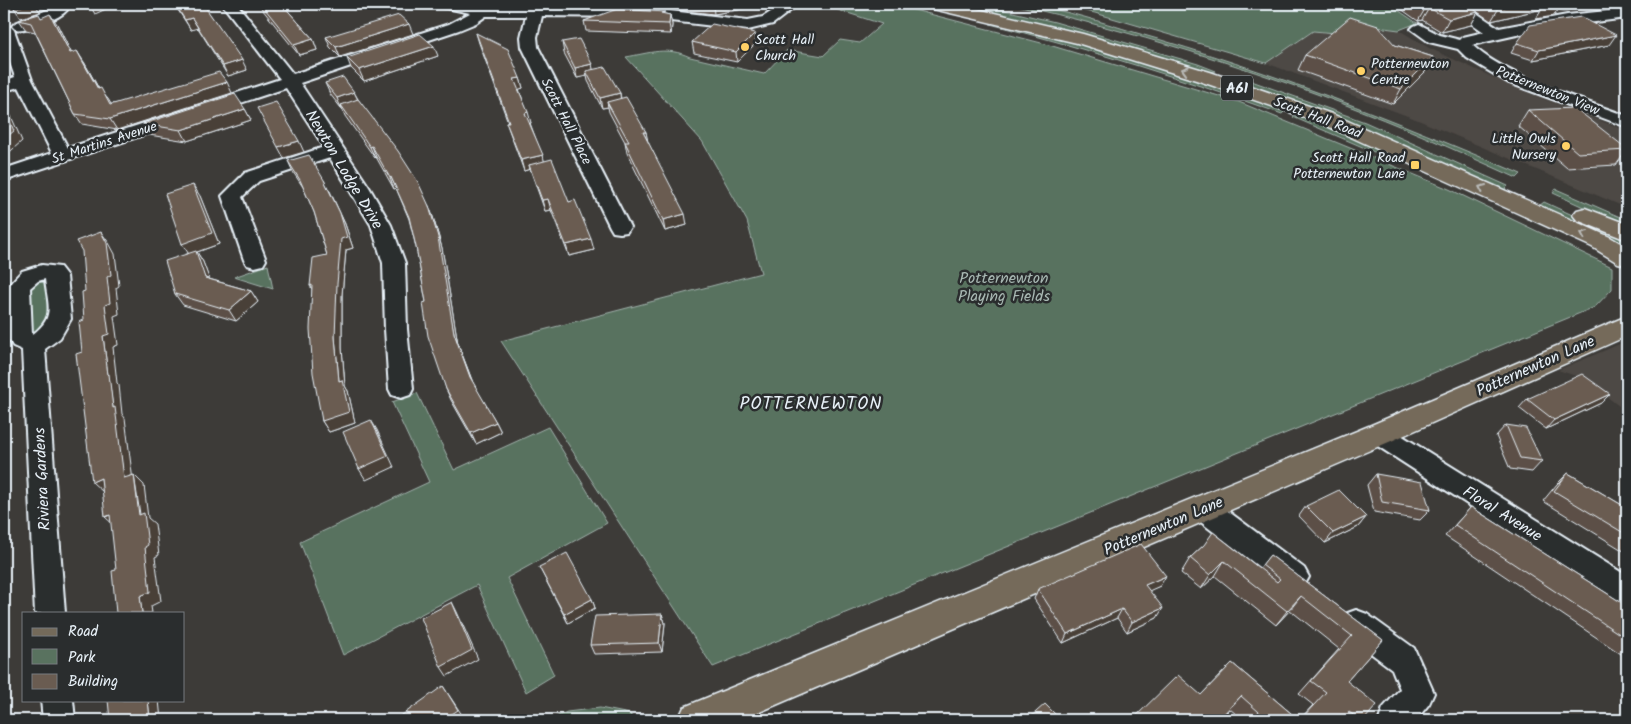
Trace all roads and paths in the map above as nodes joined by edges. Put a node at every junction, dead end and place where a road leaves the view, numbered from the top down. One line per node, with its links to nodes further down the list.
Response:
1 (60, 4): 12 (street)
2 (229, 4): 17 (street, Newton Lodge Drive)
3 (447, 4): 8 (street)
4 (792, 4): 9 (street)
5 (935, 4): 15 (main road, Scott Hall Road / A61, one-way to 5)
6 (991, 4): 15 (main road, Scott Hall Road / A61)
7 (1453, 4): 13 (street)
8 (482, 11): 9 (street); 17 (street, St Martins Avenue)
9 (535, 12): 25 (street, Scott Hall Place)
10 (1627, 13): 13 (street)
11 (1419, 29): 14 (street, Potternewton View)
12 (5, 30): 16 (street)
13 (1496, 33): 14 (street)
14 (1463, 45): 19 (street, Potternewton View)
15 (1227, 76): 20 (main road, Scott Hall Road / A61); 27 (main road, Scott Hall Road / A61, one-way to 15)
16 (24, 80): 18 (street); 22 (street)
17 (290, 81): 21 (street, Newton Lodge Drive); 22 (street, St Martins Avenue)
18 (4, 86)
19 (1627, 122)
20 (1404, 133)
21 (335, 150): 28 (street); 31 (street, Newton Lodge Drive)
22 (63, 156): 23 (street, St Martins Avenue)
23 (4, 175)
24 (1527, 188): 26 (main road)
25 (620, 227)
26 (1627, 233)
27 (1627, 257)
28 (255, 260)
29 (1627, 325): 32 (main road, Potternewton Lane)
30 (33, 346): 35 (street, Riviera Gardens)
31 (401, 389)
32 (1379, 434): 33 (main road, Potternewton Lane); 34 (street, Floral Avenue)
33 (1203, 508): 38 (main road, Potternewton Lane); 39 (street)
34 (1627, 592)
35 (50, 612)
36 (57, 702): 37 (street)
37 (59, 720)
38 (697, 720)
39 (1395, 720)

